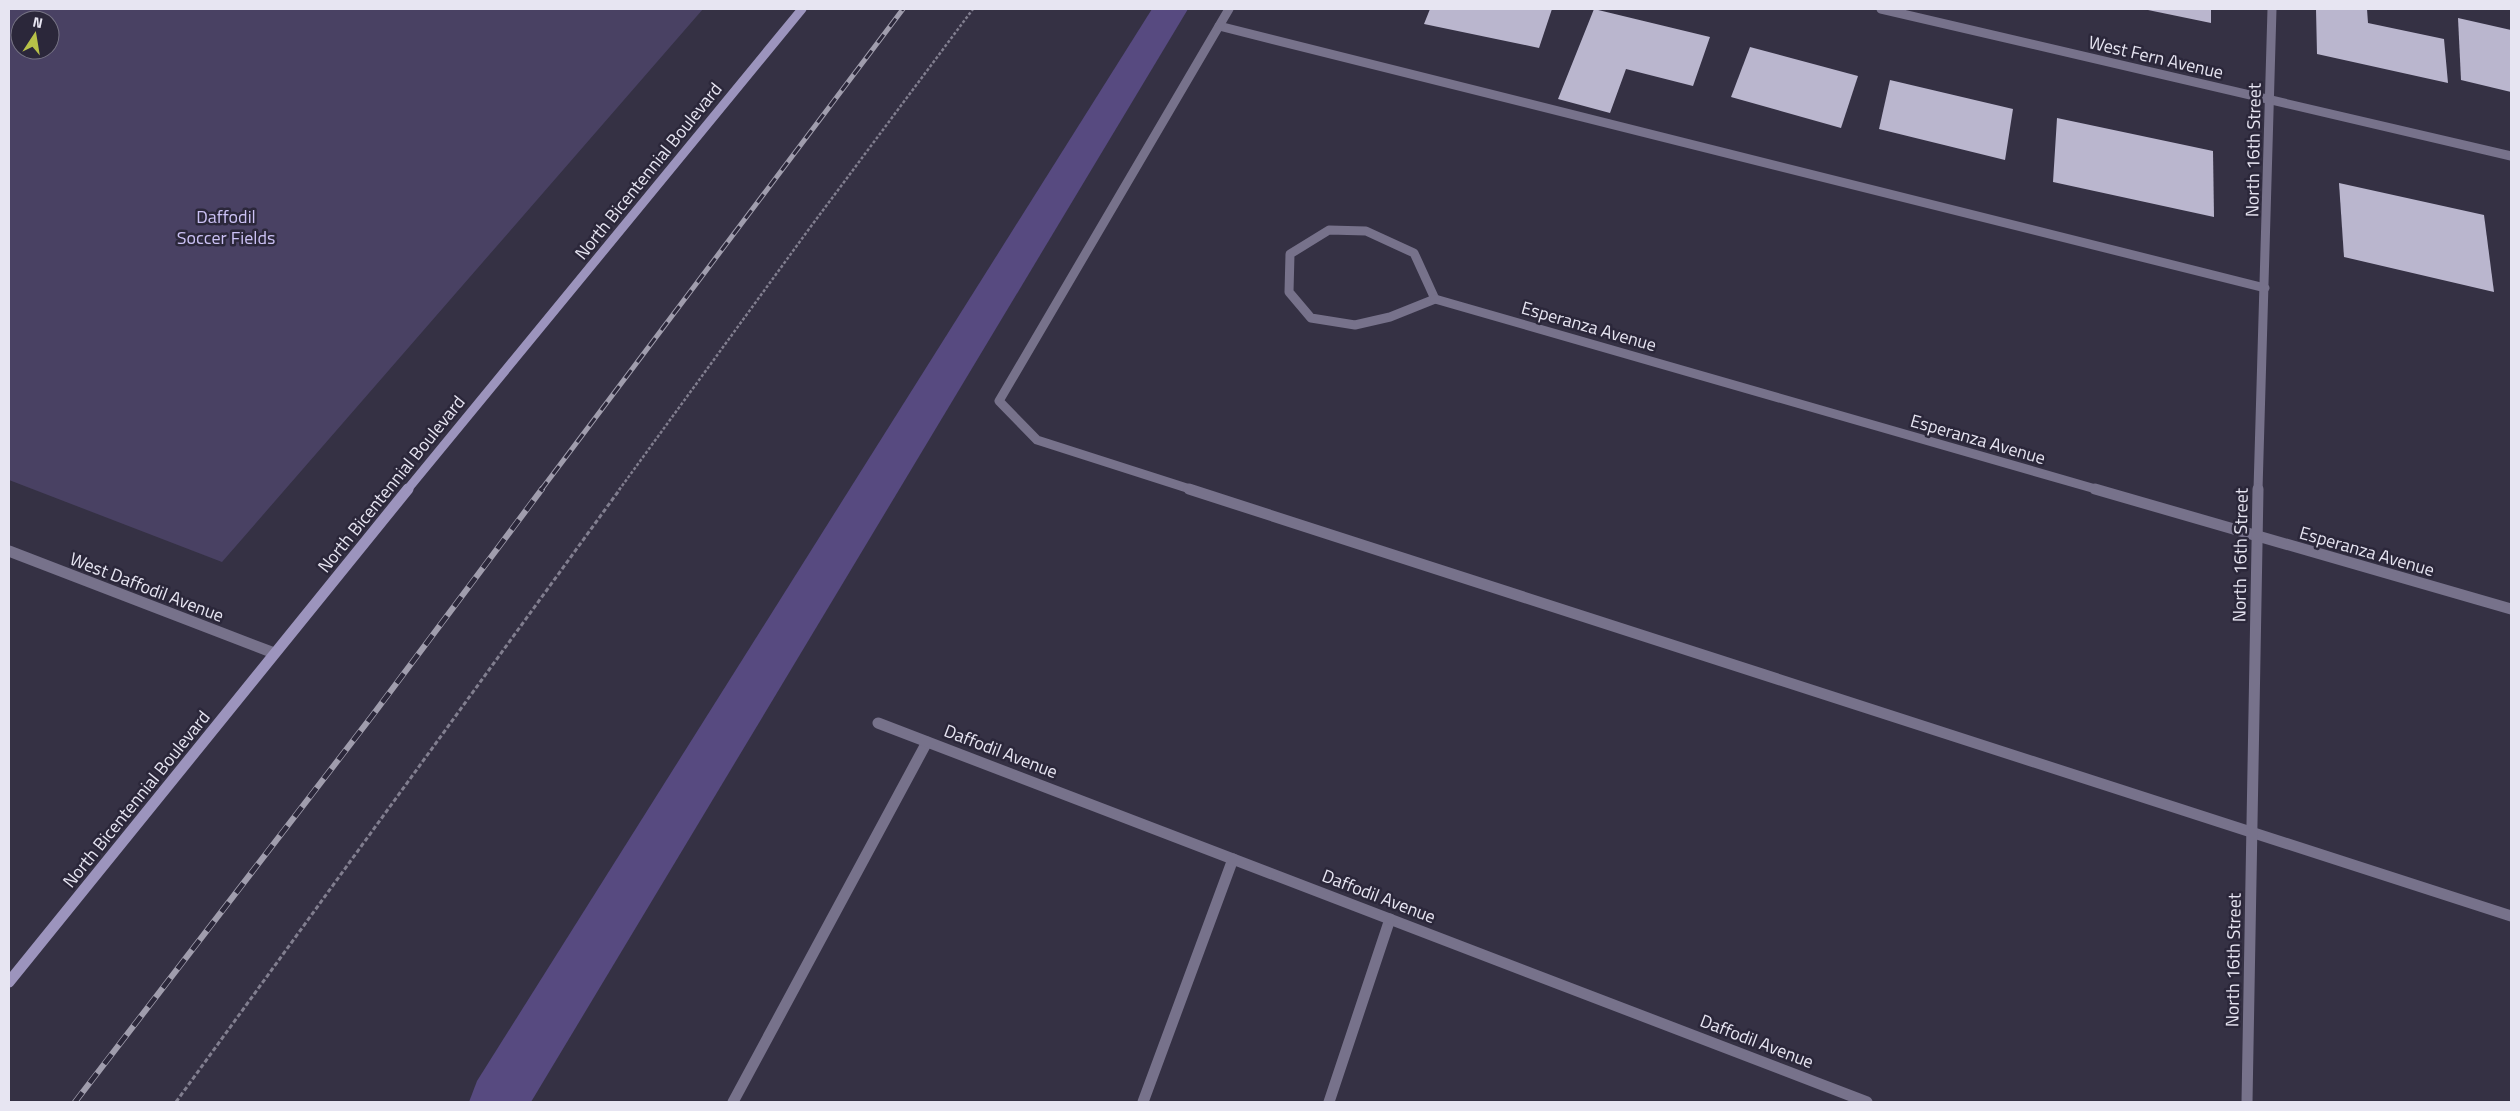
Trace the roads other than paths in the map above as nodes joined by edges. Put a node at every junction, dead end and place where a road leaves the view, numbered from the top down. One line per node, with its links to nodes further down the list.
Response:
1 (802, 9): 13 (main road, North Bicentennial Boulevard)
2 (1229, 9): 5 (street)
3 (1881, 9): 6 (street, West Fern Avenue)
4 (2272, 9): 6 (street, North 16th Street)
5 (1219, 26): 8 (street); 16 (street)
6 (2271, 101): 7 (street, West Fern Avenue); 8 (street, North 16th Street)
7 (2511, 156)
8 (2265, 288): 10 (street, North 16th Street)
9 (1436, 299): 9 (street); 10 (street, Esperanza Avenue)
10 (2256, 537): 12 (street, Esperanza Avenue); 16 (street, North 16th Street)
11 (9, 552): 13 (street, West Daffodil Avenue)
12 (2511, 609)
13 (274, 653): 20 (main road, North Bicentennial Boulevard)
14 (878, 723): 15 (street, Daffodil Avenue)
15 (927, 742): 17 (street, Daffodil Avenue); 22 (street)
16 (2251, 832): 18 (street); 26 (street, North 16th Street)
17 (1233, 859): 19 (street, Daffodil Avenue); 23 (street)
18 (2511, 916)
19 (1390, 919): 21 (street, Daffodil Avenue); 24 (street)
20 (9, 981)
21 (1854, 1100): 25 (street, Daffodil Avenue)
22 (733, 1102)
23 (1143, 1102)
24 (1329, 1102)
25 (1867, 1102)
26 (2246, 1102)

